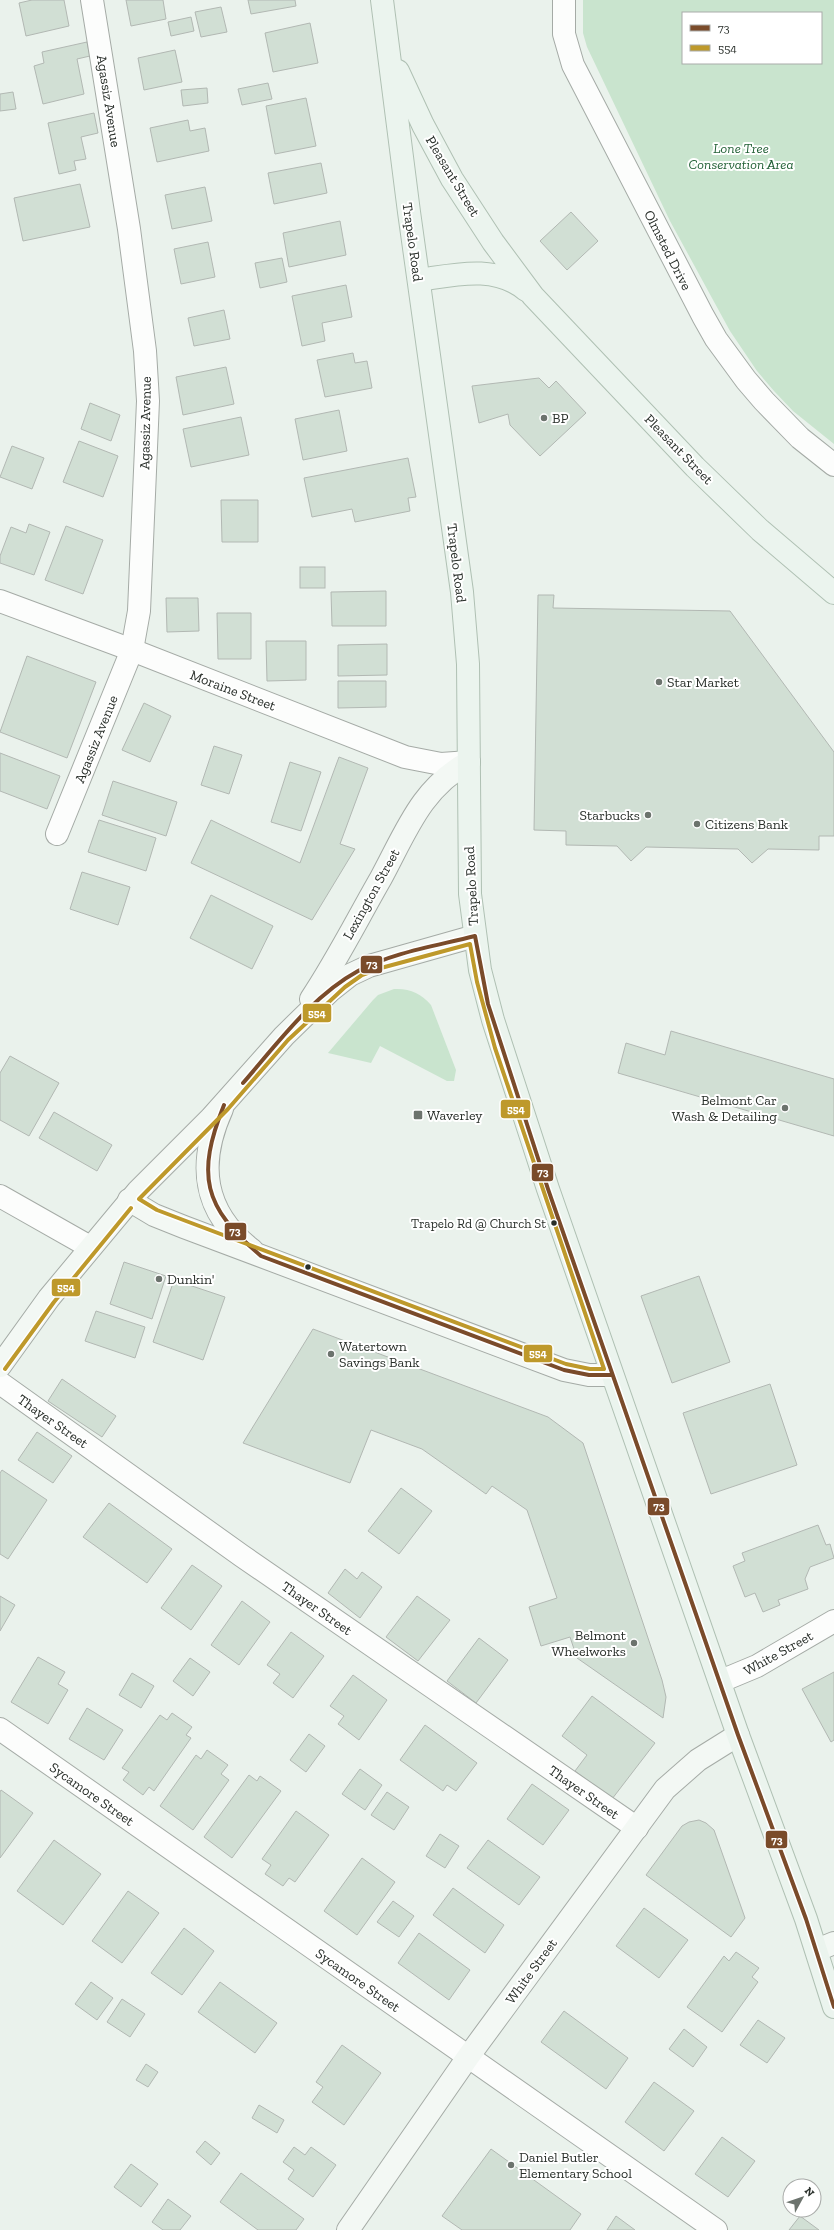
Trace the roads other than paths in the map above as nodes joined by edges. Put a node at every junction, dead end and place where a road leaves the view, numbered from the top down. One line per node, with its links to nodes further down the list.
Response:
1 (92, 0): 10 (street, Agassiz Avenue)
2 (382, 0): 4 (main road, Trapelo Road)
3 (564, 0): 7 (street, Olmsted Drive)
4 (388, 48): 5 (main road, Trapelo Road); 6 (main road, Pleasant Street)
5 (419, 280): 6 (main road, Pleasant Street); 11 (main road, Trapelo Road)
6 (533, 296): 8 (main road, Pleasant Street)
7 (834, 465)
8 (834, 593)
9 (0, 601): 10 (street, Moraine Street)
10 (132, 650): 11 (street, Moraine Street); 12 (street, Agassiz Avenue)
11 (469, 762): 13 (main road, Trapelo Road); 14 (street, Lexington Street)
12 (57, 834)
13 (474, 936): 14 (street, Lexington Street); 21 (main road, Trapelo Road)
14 (284, 1036): 15 (street, Lexington Street)
15 (224, 1105): 17 (street, Lexington Street); 19 (street)
16 (0, 1196): 18 (street)
17 (129, 1200): 18 (street, Lexington Street); 19 (street)
18 (90, 1247): 20 (street, Lexington Street)
19 (261, 1256): 21 (street)
20 (0, 1366)
21 (612, 1375): 24 (main road, Trapelo Road)
22 (0, 1383): 27 (street, Thayer Street)
23 (834, 1621): 24 (street, White Street)
24 (721, 1681): 26 (main road, Trapelo Road)
25 (0, 1729): 30 (street, Sycamore Street)
26 (738, 1735): 27 (street, White Street); 28 (main road, Trapelo Road)
27 (637, 1828): 30 (street, White Street)
28 (825, 1946): 29 (main road, Trapelo Road)
29 (834, 2007)
30 (468, 2057): 31 (street, White Street); 32 (street, Sycamore Street)
31 (348, 2230)
32 (716, 2230)

